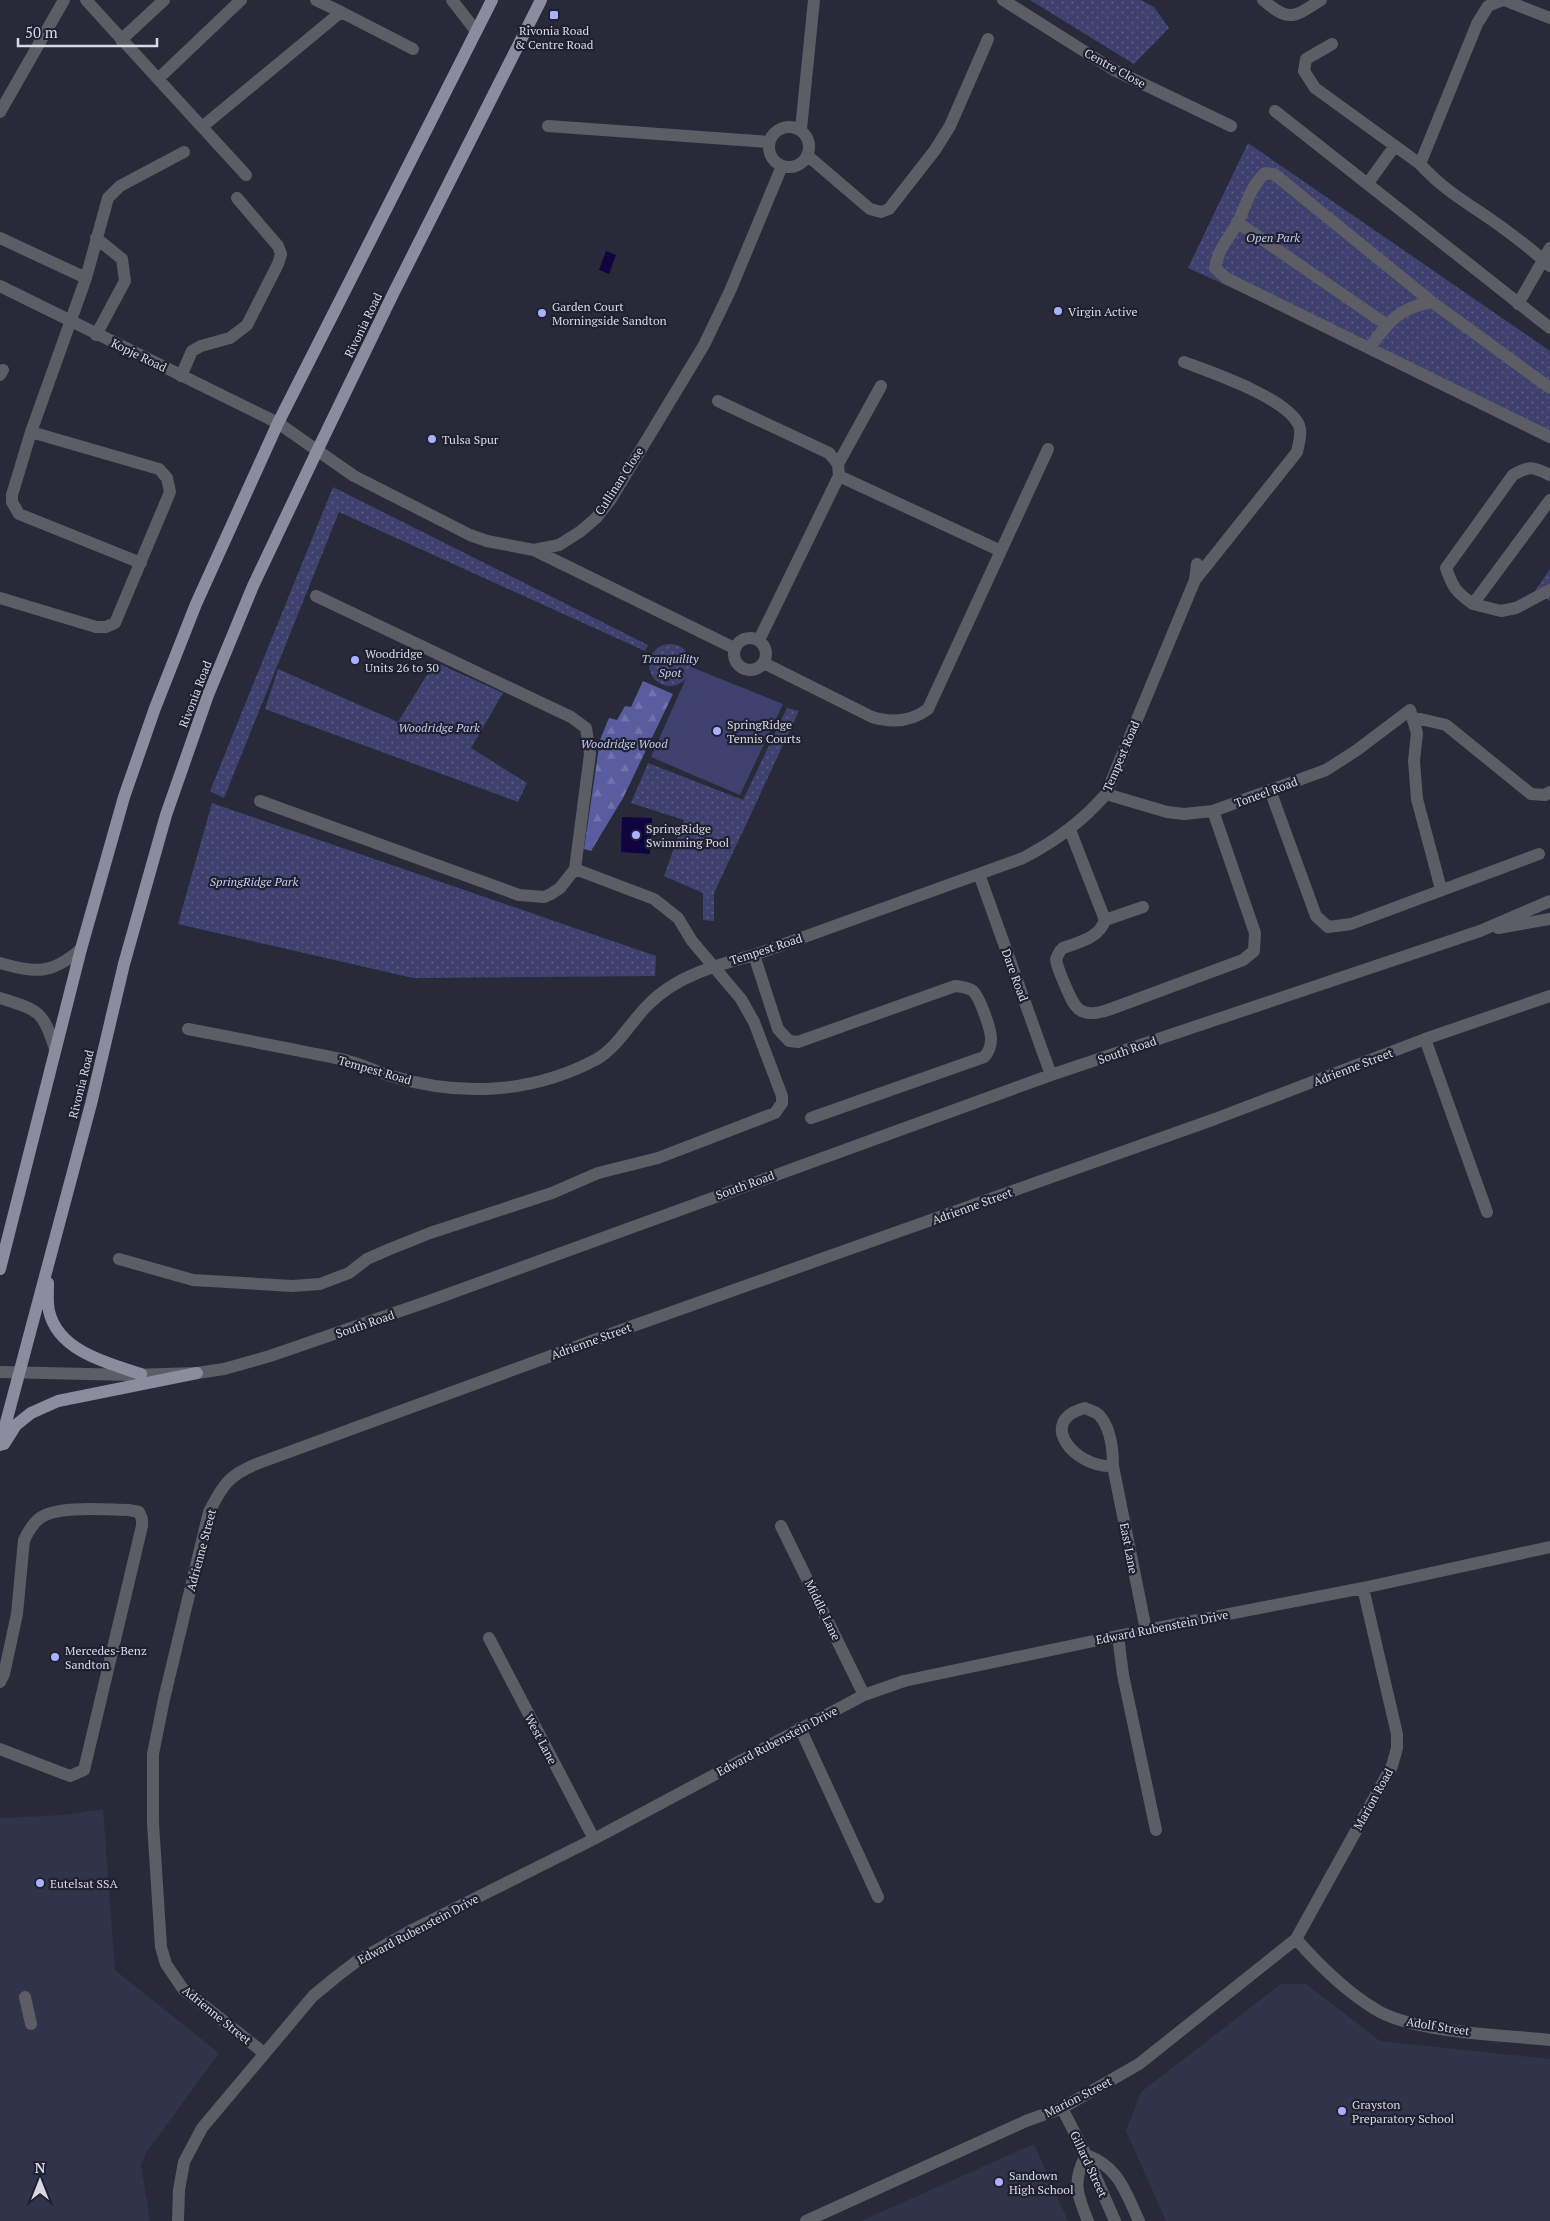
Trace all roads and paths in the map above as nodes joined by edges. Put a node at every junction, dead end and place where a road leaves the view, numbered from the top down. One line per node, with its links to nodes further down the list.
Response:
1 (64, 0): 23 (street)
2 (86, 0): 18 (street)
3 (164, 0): 18 (street)
4 (241, 0): 21 (street)
5 (316, 0): 14 (street)
6 (452, 0): 16 (street)
7 (492, 0): 16 (main road)
8 (541, 0): 59 (main road, Rivonia Road)
9 (814, 0): 27 (street)
10 (1003, 0): 25 (street, Centre Close)
11 (1263, 0): 12 (street)
12 (1321, 0)
13 (1503, 0): 15 (street); 32 (street)
14 (342, 12): 20 (street); 26 (street)
15 (1550, 18)
16 (476, 31): 56 (main road)
17 (988, 39): 31 (street)
18 (121, 40): 21 (street)
19 (1332, 44): 29 (street)
20 (413, 49)
21 (158, 80): 26 (street)
22 (1275, 111): 35 (street)
23 (0, 112)
24 (548, 126): 28 (street)
25 (1231, 126)
26 (202, 127): 34 (street)
27 (801, 129): 28 (street); 31 (street)
28 (769, 142): 33 (street)
29 (1394, 147): 32 (street); 35 (street)
30 (184, 152): 39 (street)
31 (808, 156): 33 (street)
32 (1420, 164): 41 (street)
33 (782, 166): 64 (street, Cullinan Close)
34 (246, 175)
35 (1368, 183): 45 (street)
36 (237, 198): 52 (street)
37 (1237, 222): 44 (street); 47 (street); 50 (street)
38 (0, 238): 42 (street)
39 (96, 238): 42 (street); 49 (street)
40 (1550, 248): 41 (street)
41 (1547, 264): 45 (street)
42 (86, 278): 46 (street)
43 (0, 286): 46 (street, Kopje Road)
44 (1432, 302): 47 (street); 54 (street)
45 (1518, 304): 48 (street)
46 (70, 322): 49 (street, Kopje Road); 57 (street)
47 (1387, 325): 50 (street)
48 (1550, 328)
49 (96, 335): 52 (street, Kopje Road)
50 (1369, 348): 58 (street)
51 (1184, 362): 68 (street)
52 (181, 376): 56 (street, Kopje Road)
53 (881, 386): 61 (street)
54 (1550, 388)
55 (718, 401): 61 (street)
56 (278, 423): 59 (street, Kopje Road); 92 (main road)
57 (32, 432): 66 (street); 66 (street)
58 (1550, 437)
59 (318, 449): 64 (street, Cullinan Close); 106 (main road, Rivonia Road)
60 (1048, 449): 65 (street)
61 (839, 470): 65 (street); 73 (street)
62 (1550, 475): 72 (street)
63 (1550, 500): 72 (street)
64 (534, 550): 74 (street)
65 (1001, 551): 75 (street)
66 (141, 563): 71 (street)
67 (1197, 564): 68 (street, Tempest Road)
68 (1195, 580): 79 (street, Tempest Road)
69 (1550, 590): 72 (street)
70 (316, 596): 84 (street)
71 (0, 598)
72 (1473, 604)
73 (758, 640): 74 (street); 75 (street)
74 (734, 648): 75 (street)
75 (764, 663)
76 (1411, 714): 77 (street, Toneel Road); 78 (street); 86 (street)
77 (1270, 790): 81 (street, Toneel Road); 86 (street)
78 (1550, 792)
79 (1106, 794): 81 (street, Toneel Road); 82 (street, Tempest Road)
80 (260, 801): 84 (street)
81 (1212, 811): 90 (street)
82 (1070, 830): 85 (street, Tempest Road); 90 (street)
83 (1540, 854): 86 (street)
84 (575, 869): 95 (street)
85 (979, 874): 93 (street, Tempest Road); 101 (street, Dare Road)
86 (1441, 889)
87 (1550, 901): 91 (street, South Road)
88 (1143, 907): 90 (street)
89 (1550, 918): 91 (street, South Road)
90 (1105, 920)
91 (1480, 932): 101 (street, South Road)
92 (81, 949): 94 (street); 100 (main road)
93 (754, 955): 95 (street, Tempest Road); 102 (street)
94 (0, 963)
95 (713, 966): 98 (street, Tempest Road); 105 (street)
96 (1550, 996): 99 (street, Adrienne Street)
97 (0, 998): 100 (street)
98 (188, 1029)
99 (1425, 1039): 103 (street); 132 (street, Adrienne Street)
100 (55, 1049): 104 (main road)
101 (1051, 1075): 110 (street, South Road)
102 (810, 1118)
103 (1488, 1212)
104 (5, 1226): 107 (main road)
105 (119, 1259)
106 (48, 1263): 109 (main road, Rivonia Road); 111 (main road)
107 (0, 1269)
108 (0, 1372): 109 (street, South Road)
109 (19, 1372): 111 (street, South Road); 112 (main road, Rivonia Road)
110 (197, 1373): 111 (street, South Road); 113 (main road)
111 (141, 1374)
112 (0, 1445)
113 (0, 1450)
114 (1113, 1466): 114 (street, East Lane); 118 (street, East Lane)
115 (781, 1526): 122 (street, Middle Lane)
116 (1550, 1547): 117 (street, Edward Rubenstein Drive)
117 (1363, 1588): 118 (street, Edward Rubenstein Drive); 128 (street, Marion Road)
118 (1146, 1630): 119 (street, Edward Rubenstein Drive)
119 (1118, 1636): 122 (street, Edward Rubenstein Drive); 125 (street)
120 (488, 1638): 126 (street, West Lane)
121 (0, 1682): 124 (street)
122 (864, 1695): 123 (street, Edward Rubenstein Drive)
123 (800, 1728): 126 (street, Edward Rubenstein Drive); 127 (street)
124 (0, 1749)
125 (1156, 1830)
126 (594, 1839): 132 (street, Edward Rubenstein Drive)
127 (878, 1897)
128 (1296, 1939): 131 (street, Adolf Street); 133 (street, Marion Street)
129 (25, 1997): 130 (street)
130 (31, 2024)
131 (1550, 2040)
132 (264, 2052): 135 (street, Edward Rubenstein Drive)
133 (1062, 2108): 134 (street, Gillard Street); 136 (street, Marion Street)
134 (1086, 2155): 137 (street); 138 (street, Gillard Street); 139 (street)
135 (178, 2221)
136 (806, 2221)
137 (1088, 2221)
138 (1115, 2221)
139 (1139, 2221)

